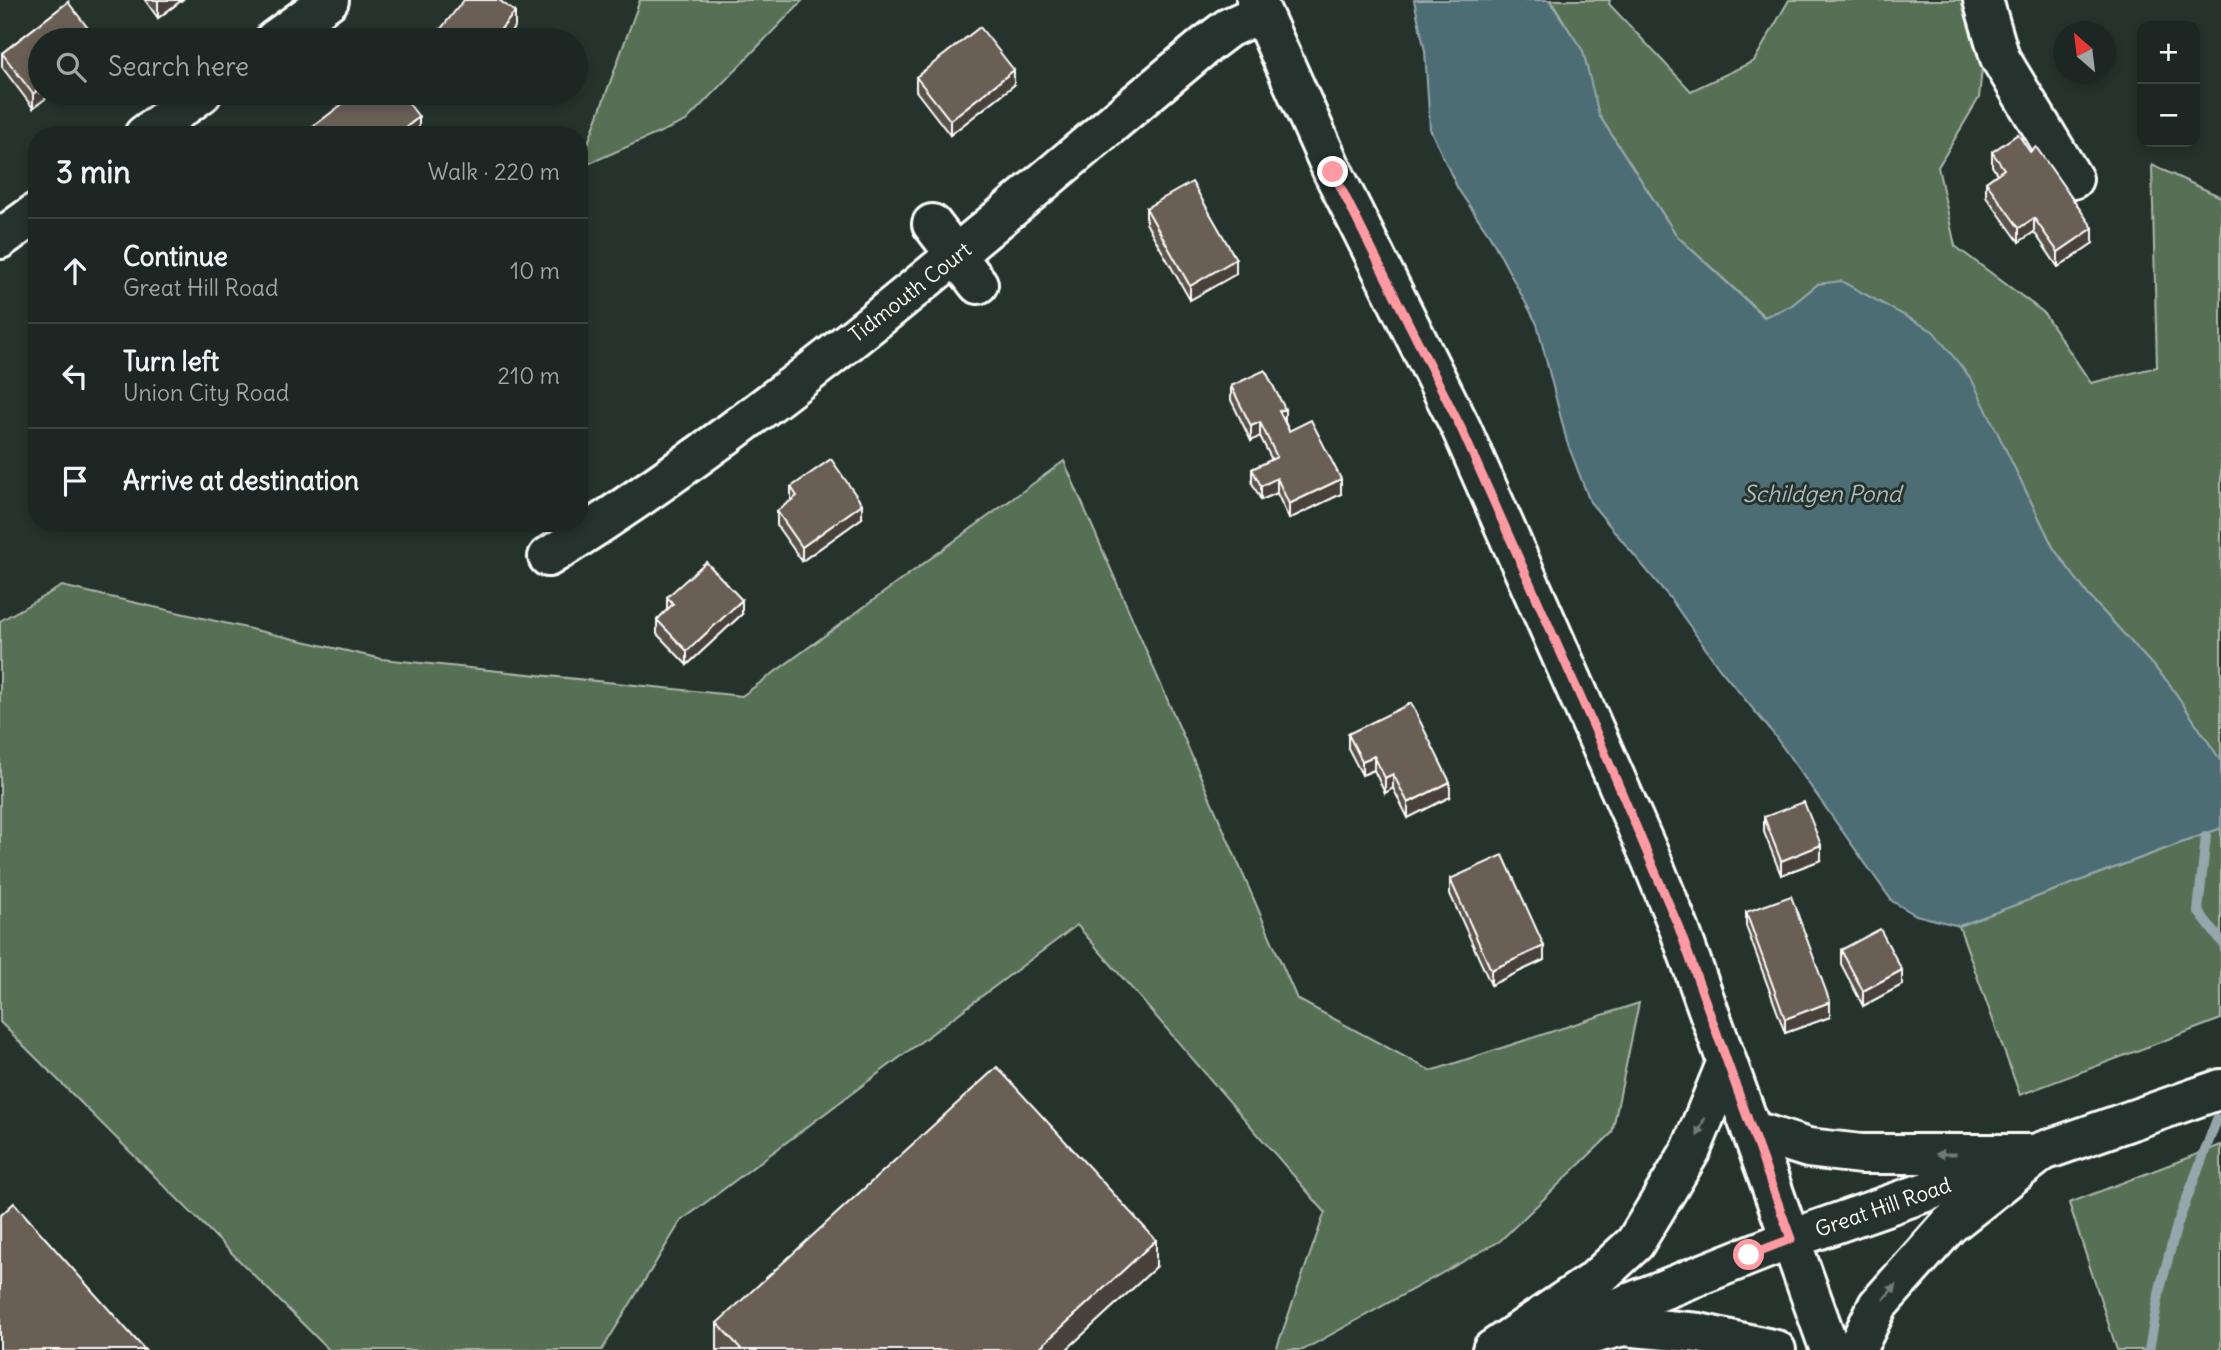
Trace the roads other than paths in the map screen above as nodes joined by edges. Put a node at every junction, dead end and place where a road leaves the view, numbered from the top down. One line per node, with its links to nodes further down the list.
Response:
1 (330, 0): 4 (main road)
2 (1983, 0): 7 (main road)
3 (1258, 6): 11 (main road, Tidmouth Court); 13 (main road)
4 (291, 28)
5 (185, 105): 6 (main road)
6 (156, 126)
7 (2073, 179)
8 (28, 219): 10 (main road)
9 (932, 224): 11 (main road)
10 (0, 239)
11 (967, 270): 12 (main road, Tidmouth Court)
12 (548, 557)
13 (1726, 1064): 15 (main road); 18 (main road, one-way to 18)
14 (2221, 1088): 16 (main road, Great Hill Road)
15 (1751, 1130): 16 (main road, one-way to 15); 17 (main road)
16 (2039, 1154): 17 (main road, Great Hill Road); 23 (main road, one-way to 16)
17 (1791, 1239): 19 (main road, Great Hill Road); 22 (main road)
18 (1492, 1350)
19 (1510, 1350)
20 (1531, 1350): 21 (main road)
21 (1776, 1350)
22 (1830, 1350)
23 (1856, 1350)

